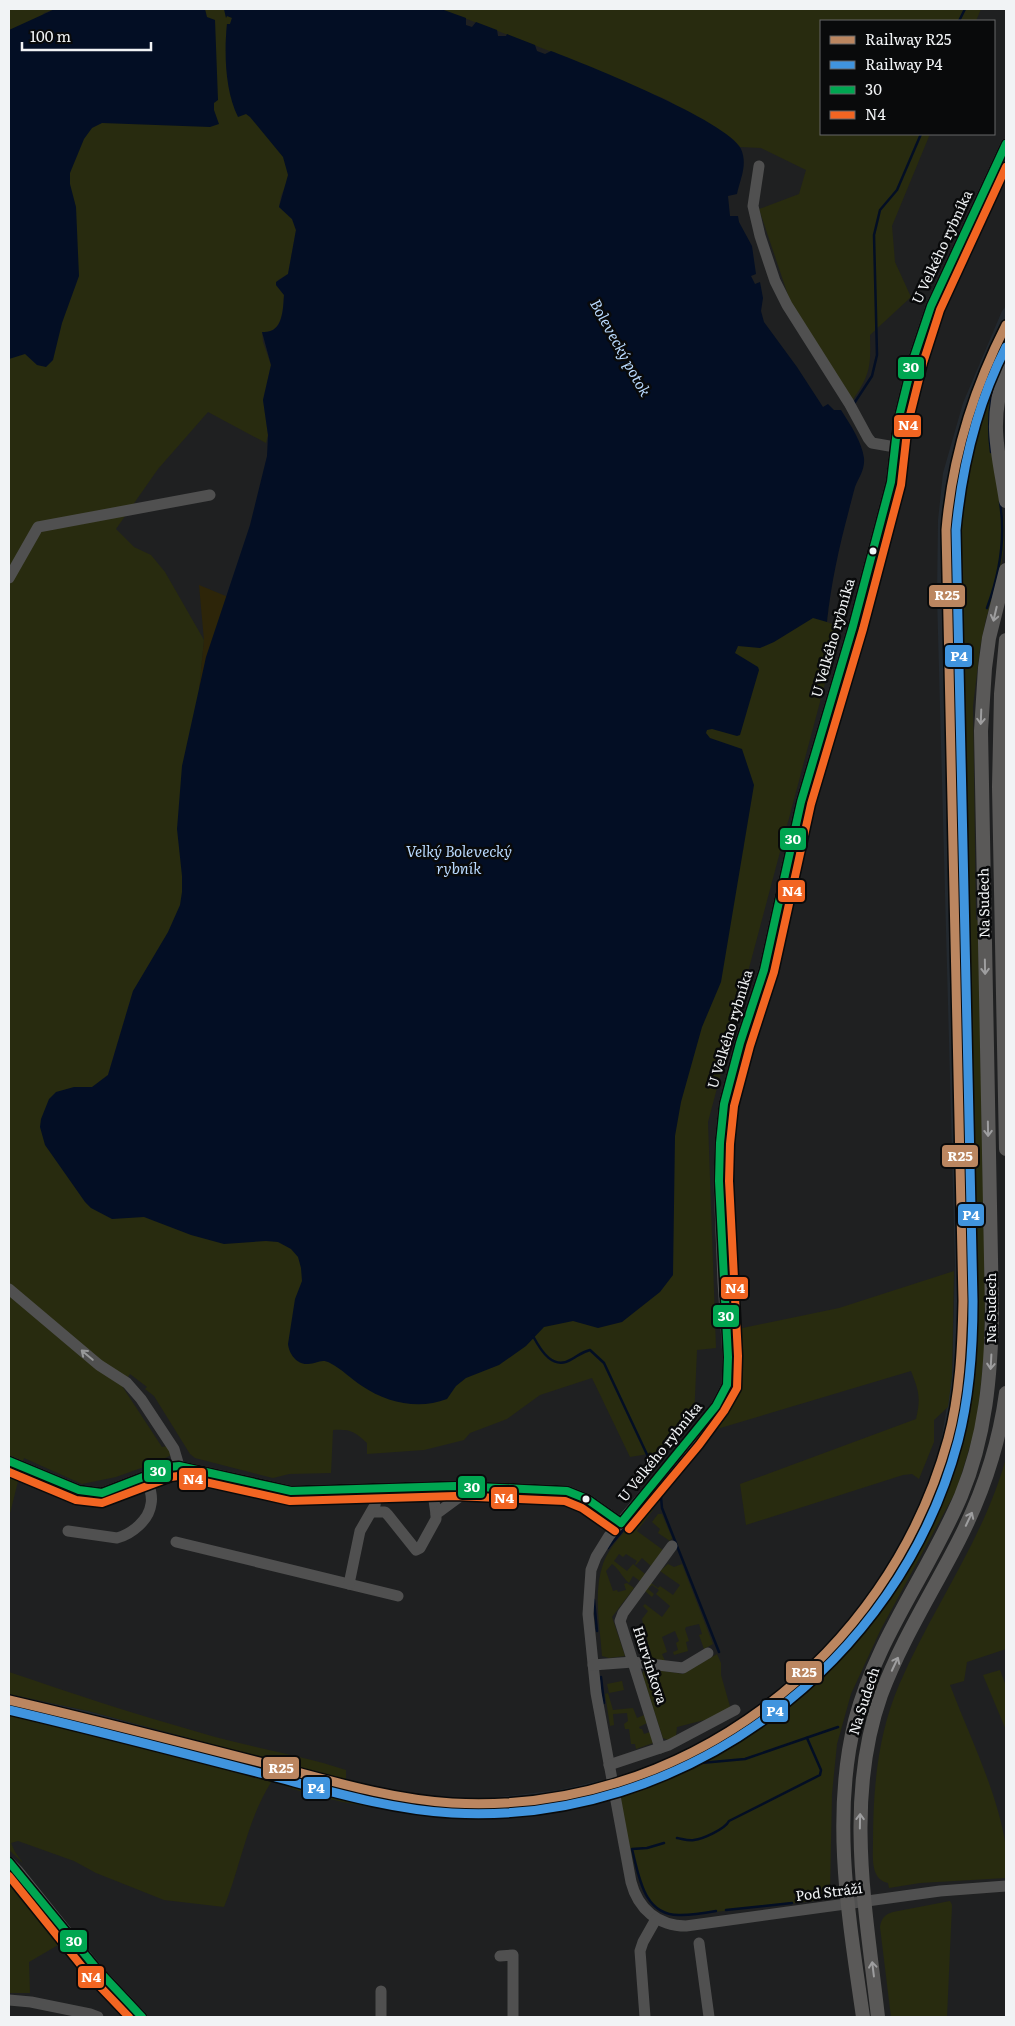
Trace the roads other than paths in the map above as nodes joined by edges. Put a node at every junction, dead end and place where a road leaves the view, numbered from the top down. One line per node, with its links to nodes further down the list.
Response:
1 (1006, 144): 5 (street, U Velkého rybníka)
2 (759, 166): 5 (street)
3 (1006, 370): 4 (main road)
4 (998, 403): 6 (main road); 8 (main road)
5 (892, 446): 23 (street, U Velkého rybníka)
6 (1006, 459)
7 (210, 495): 10 (street)
8 (1006, 501)
9 (1006, 570): 38 (main road, Na Sudech, one-way to 38)
10 (9, 578)
11 (1006, 640): 12 (main road, Na Sudech)
12 (1006, 1148)
13 (9, 1289): 16 (street, one-way to 13)
14 (1006, 1393): 37 (main road, Na Sudech, one-way to 14)
15 (9, 1461): 17 (street)
16 (178, 1466): 17 (street); 20 (street)
17 (146, 1477): 24 (street)
18 (474, 1486): 19 (street); 22 (street); 23 (street)
19 (432, 1487): 20 (street); 22 (street)
20 (378, 1489): 21 (street)
21 (372, 1512): 22 (street); 27 (street)
22 (436, 1514)
23 (621, 1523): 31 (street, U Velkého rybníka)
24 (68, 1531)
25 (176, 1542): 27 (street)
26 (672, 1546): 30 (street, Hurvínkova)
27 (349, 1584): 28 (street)
28 (398, 1596)
29 (708, 1653): 30 (street)
30 (633, 1662): 31 (street); 33 (street, Hurvínkova)
31 (593, 1665): 34 (street, U Velkého rybníka)
32 (735, 1710): 33 (street)
33 (660, 1748): 34 (street)
34 (609, 1765): 39 (street, U Velkého rybníka)
35 (9, 1862): 44 (street)
36 (1006, 1886): 37 (street, Pod Stráží)
37 (865, 1902): 38 (street, Pod Stráží); 52 (main road, Na Sudech, one-way to 37)
38 (848, 1904): 39 (street, Pod Stráží); 51 (main road, Na Sudech)
39 (656, 1919): 49 (street)
40 (699, 1944): 50 (street)
41 (500, 1956): 48 (street)
42 (381, 1991): 47 (street)
43 (9, 2000): 45 (street)
44 (131, 2013): 46 (street)
45 (98, 2017)
46 (142, 2017)
47 (381, 2017)
48 (513, 2017)
49 (645, 2017)
50 (709, 2017)
51 (863, 2017)
52 (878, 2017)

